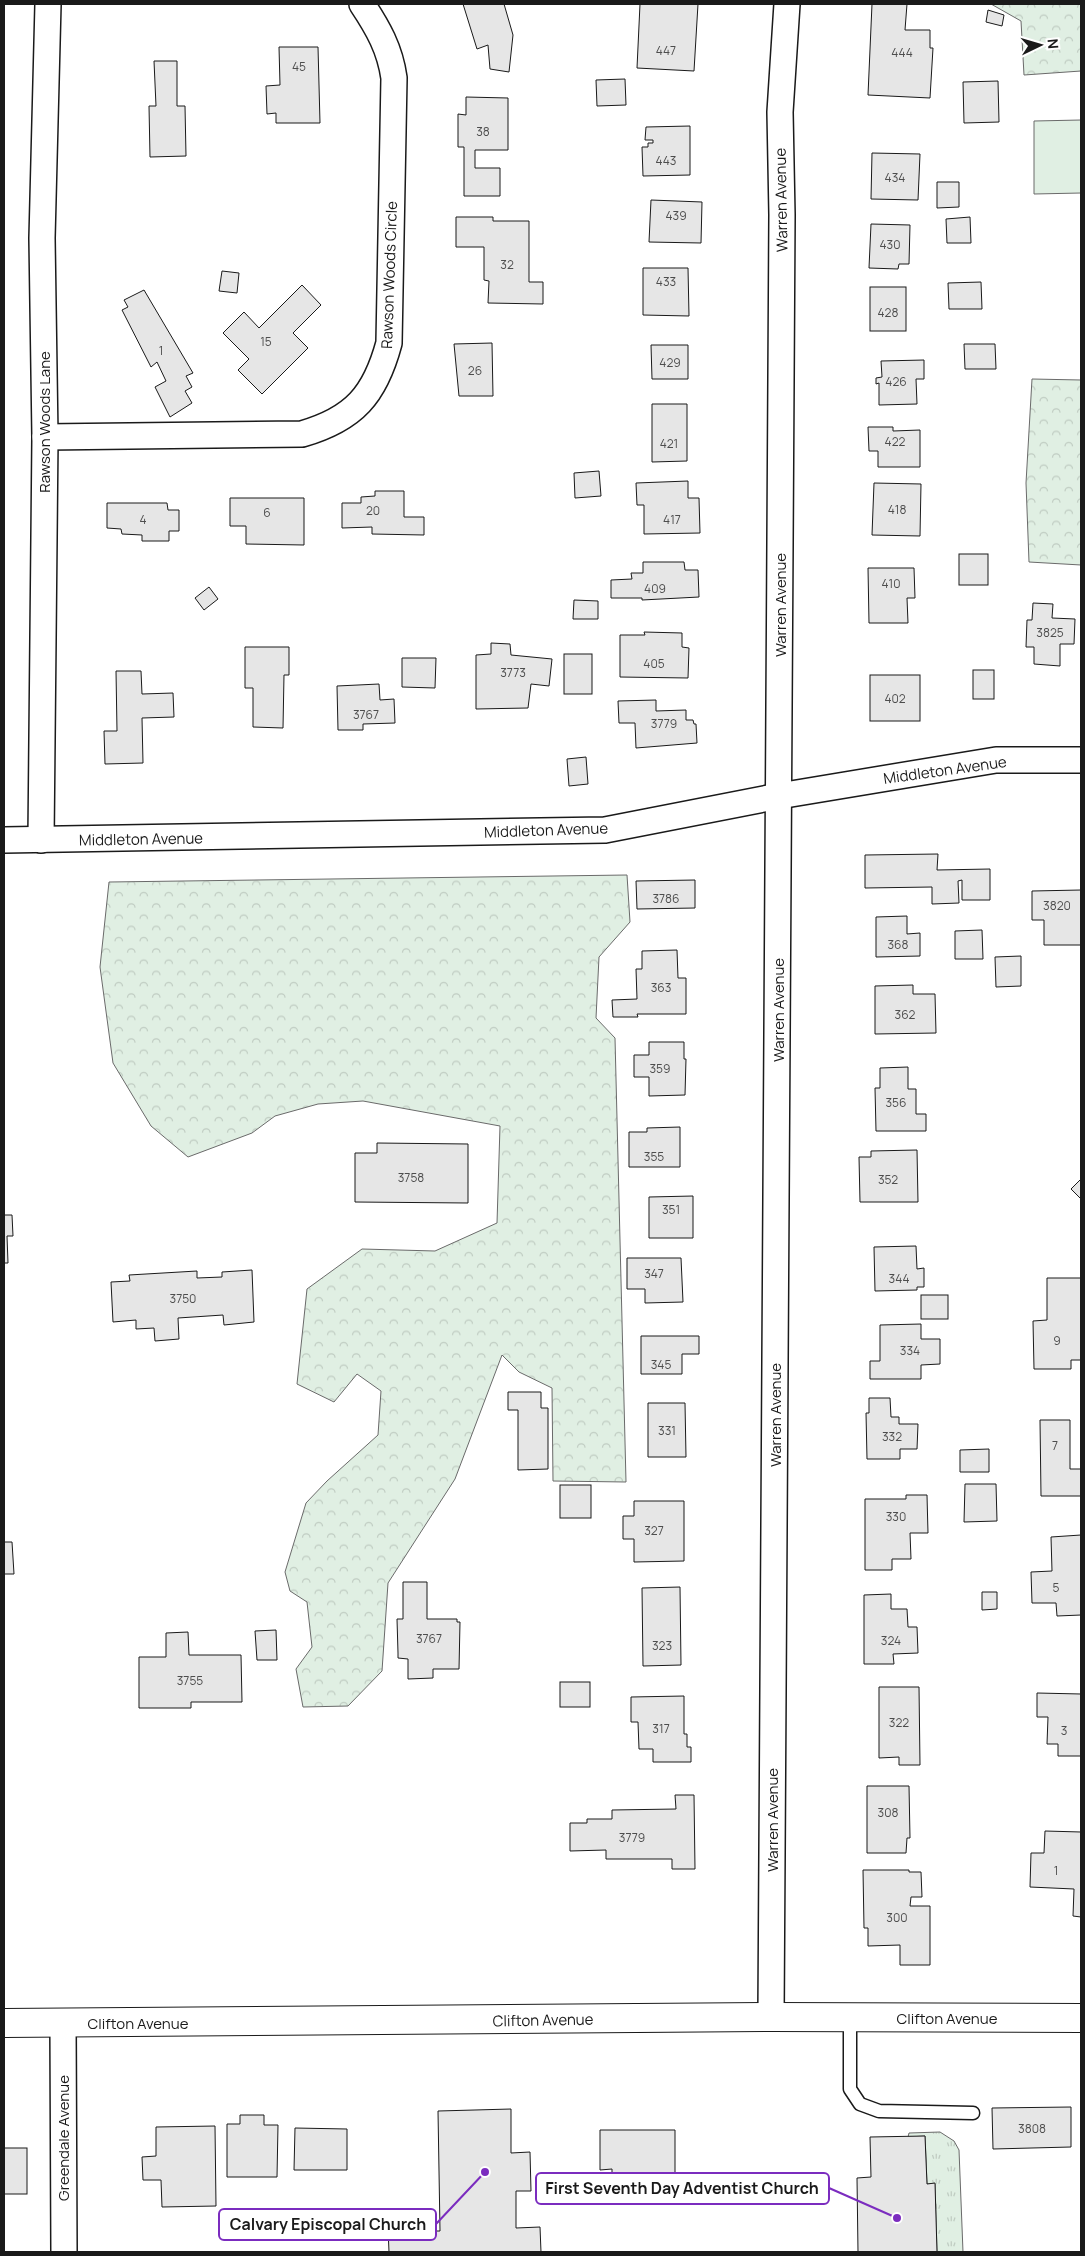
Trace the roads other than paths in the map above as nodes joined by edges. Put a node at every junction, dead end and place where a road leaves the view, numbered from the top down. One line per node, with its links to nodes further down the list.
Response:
1 (48, 4): 4 (street, Rawson Woods Lane)
2 (362, 4): 4 (street, Rawson Woods Circle)
3 (788, 4): 6 (street, Warren Avenue)
4 (45, 437): 8 (street, Rawson Woods Lane)
5 (1081, 760): 6 (street, Middleton Avenue)
6 (779, 796): 8 (street, Middleton Avenue); 9 (street, Warren Avenue)
7 (4, 840): 8 (street, Middleton Avenue)
8 (41, 840)
9 (771, 2017): 10 (main road, Clifton Avenue); 13 (main road, Clifton Avenue)
10 (850, 2018): 11 (main road, Clifton Avenue); 14 (lane)
11 (1081, 2018)
12 (4, 2023): 13 (main road, Clifton Avenue)
13 (63, 2023): 15 (street, Greendale Avenue)
14 (973, 2112)
15 (64, 2252)

